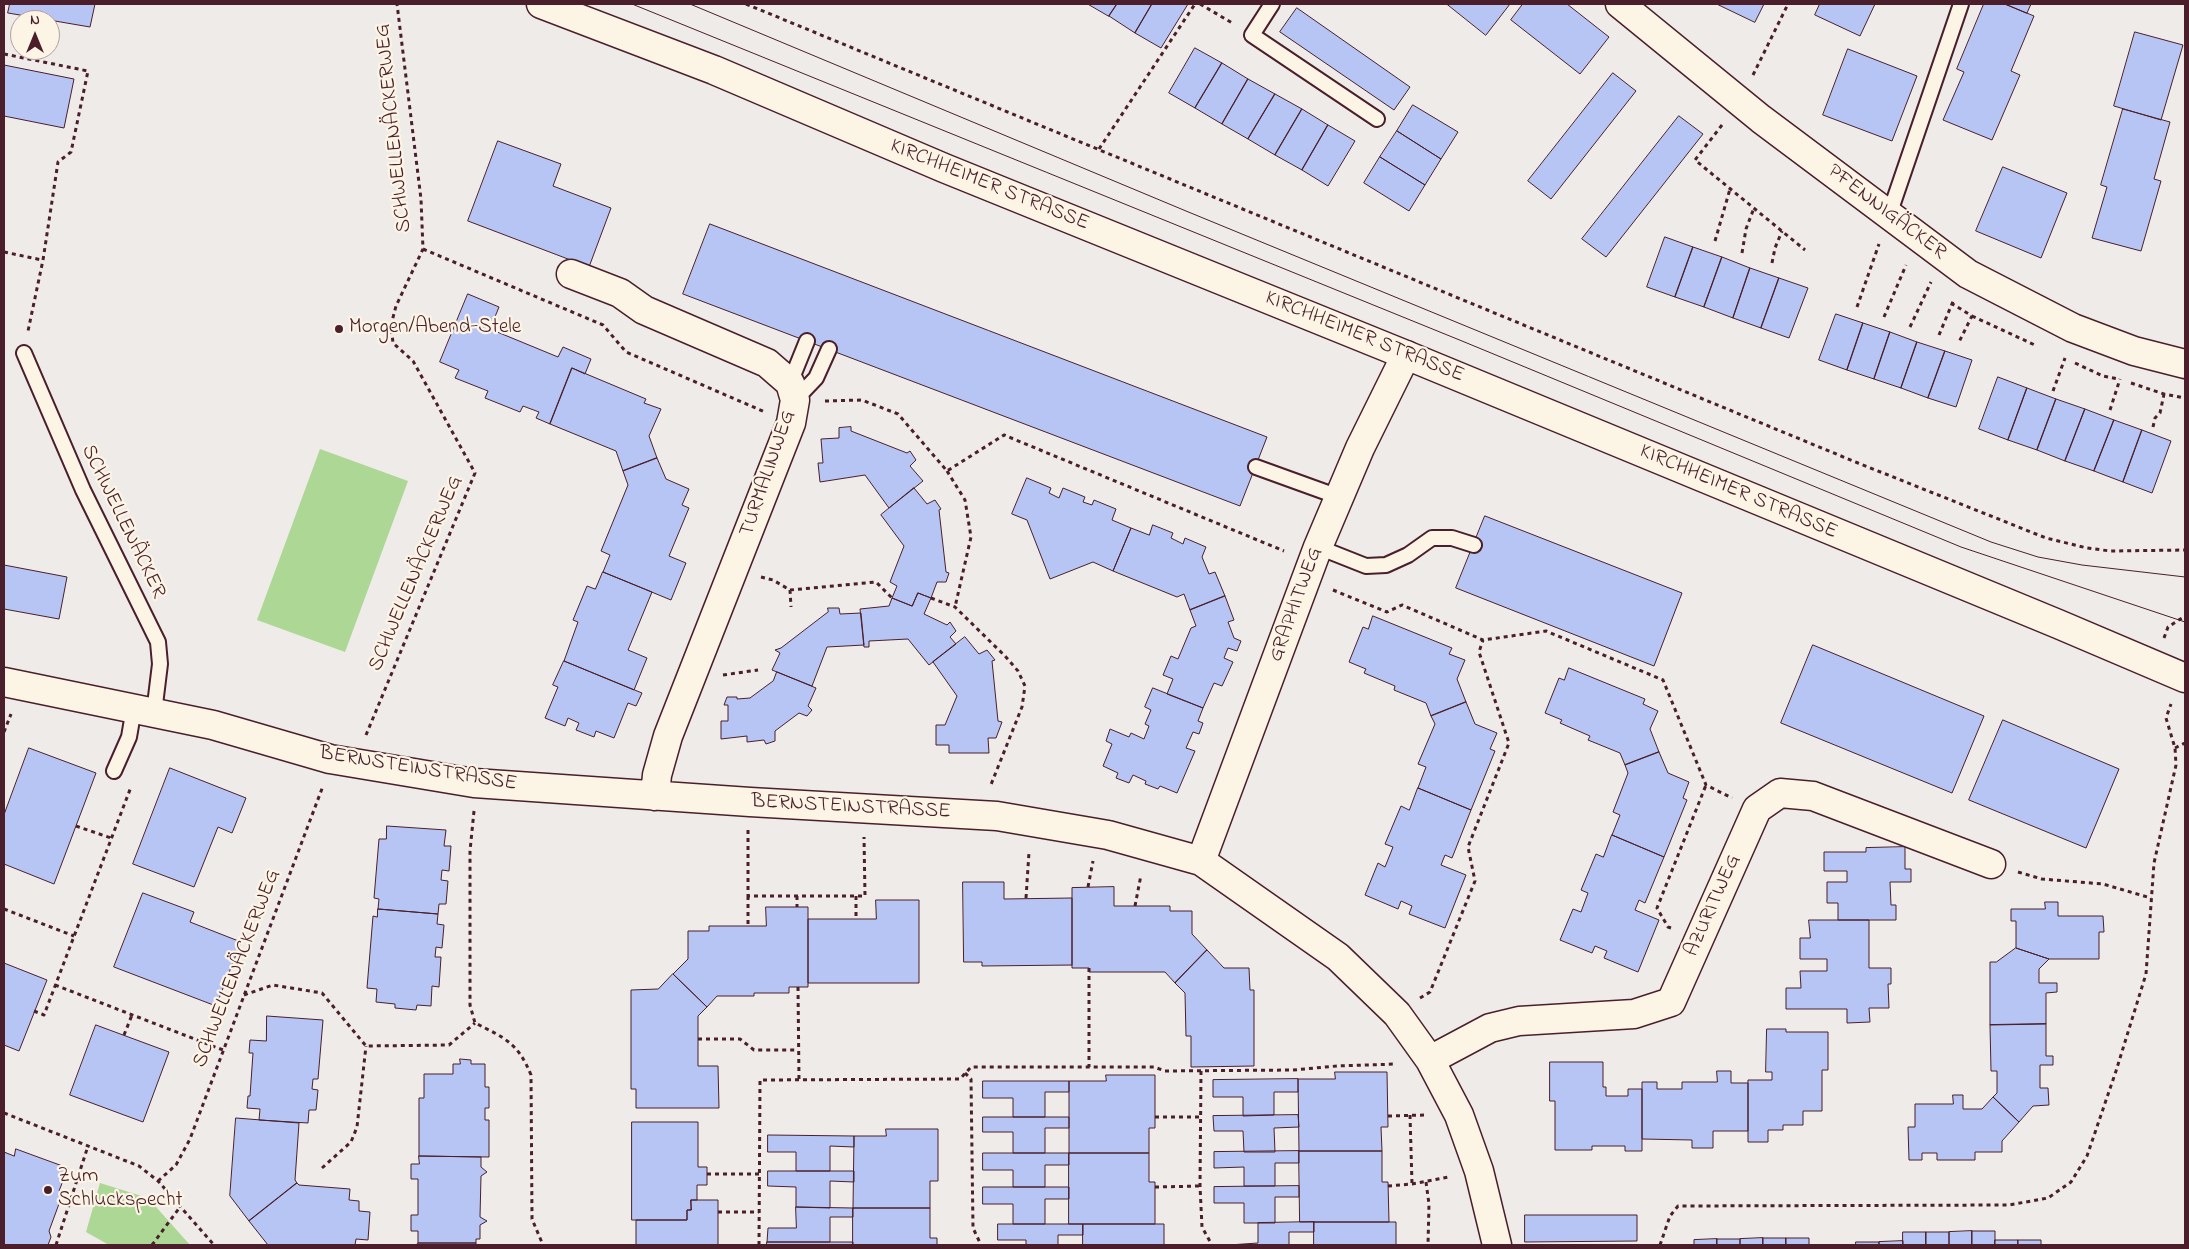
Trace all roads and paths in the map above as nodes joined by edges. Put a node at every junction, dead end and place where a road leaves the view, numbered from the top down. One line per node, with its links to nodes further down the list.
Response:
1 (397, 4): 21 (path, SCHWELLENÄCKERWEG)
2 (541, 4): 39 (street, KIRCHHEIMER STRASSE)
3 (746, 4): 14 (path)
4 (1195, 4): 14 (path)
5 (1200, 4): 10 (path)
6 (1272, 4): 10 (lane)
7 (1620, 4): 12 (street, PFENNIGÄCKER)
8 (1788, 4): 12 (path)
9 (1961, 4): 17 (lane)
10 (1252, 35): 13 (lane)
11 (4, 54): 26 (path)
12 (1740, 101): 15 (path); 17 (street, PFENNIGÄCKER)
13 (1377, 119)
14 (1099, 149): 52 (path)
15 (1730, 189): 16 (path); 20 (path)
16 (1754, 208): 18 (path); 24 (path)
17 (1889, 215): 19 (street, PFENNIGÄCKER); 31 (path)
18 (1782, 231): 22 (path); 27 (path)
19 (1918, 237): 25 (street, PFENNIGÄCKER); 32 (path)
20 (1715, 241)
21 (423, 249): 45 (path); 68 (path, SCHWELLENÄCKERWEG)
22 (1805, 250)
23 (4, 252): 26 (path)
24 (1742, 254)
25 (1943, 256): 29 (street, PFENNIGÄCKER); 33 (path)
26 (42, 260): 38 (path)
27 (1772, 263)
28 (571, 274): 45 (street, TURMALINWEG)
29 (1968, 274): 30 (path); 41 (street, PFENNIGÄCKER)
30 (1951, 303): 34 (path); 36 (path)
31 (1857, 307)
32 (1884, 317)
33 (1910, 327)
34 (1939, 335)
35 (807, 341): 45 (lane)
36 (1958, 344)
37 (829, 349): 45 (lane)
38 (24, 353): 65 (lane, SCHWELLENÄCKER)
39 (1406, 355): 50 (street, GRAPHITWEG); 63 (street, KIRCHHEIMER STRASSE)
40 (2065, 358): 43 (path)
41 (2185, 364)
42 (2120, 379): 46 (path)
43 (2053, 391)
44 (2164, 394): 47 (path)
45 (792, 402): 49 (path); 54 (street, TURMALINWEG)
46 (2110, 410)
47 (2153, 427)
48 (1256, 467): 50 (lane)
49 (948, 471): 53 (path); 59 (path)
50 (1339, 497): 53 (street, GRAPHITWEG)
51 (1474, 545): 53 (lane)
52 (2185, 550)
53 (1312, 563): 61 (path); 81 (street, GRAPHITWEG)
54 (734, 570): 55 (path); 73 (street, TURMALINWEG)
55 (790, 590): 56 (path); 58 (path)
56 (892, 598)
57 (931, 598): 59 (path)
58 (791, 607)
59 (955, 607): 77 (path)
60 (2185, 616): 62 (path)
61 (1483, 640): 72 (path); 99 (path)
62 (2171, 642)
63 (2184, 678): 67 (path)
64 (4, 682): 65 (street, BERNSTEINSTRASSE)
65 (144, 710): 68 (street, BERNSTEINSTRASSE); 69 (lane, SCHWELLENÄCKER)
66 (2185, 743): 67 (path)
67 (2175, 748): 87 (path)
68 (343, 761): 71 (street, BERNSTEINSTRASSE); 97 (path, SCHWELLENÄCKERWEG)
69 (114, 771)
70 (133, 783): 80 (path)
71 (474, 783): 73 (street, BERNSTEINSTRASSE); 101 (path)
72 (1706, 785): 76 (path); 93 (path)
73 (655, 796): 74 (street, BERNSTEINSTRASSE)
74 (750, 802): 75 (street, BERNSTEINSTRASSE); 83 (path)
75 (866, 808): 77 (street, BERNSTEINSTRASSE); 85 (path)
76 (1757, 809): 82 (street); 93 (street, AZURITWEG)
77 (983, 815): 78 (street, BERNSTEINSTRASSE)
78 (1037, 823): 81 (street, BERNSTEINSTRASSE); 86 (path)
79 (76, 826): 80 (path)
80 (111, 838): 92 (path)
81 (1201, 861): 99 (street, BERNSTEINSTRASSE)
82 (1991, 864): 87 (path)
83 (748, 896): 84 (path); 91 (path)
84 (797, 896): 85 (path); 88 (path)
85 (856, 896): 90 (path)
86 (1026, 898)
87 (2151, 898): 139 (path)
88 (797, 908)
89 (4, 909): 92 (path)
90 (856, 919)
91 (748, 926)
92 (74, 936): 95 (path)
93 (1698, 941): 107 (street, AZURITWEG)
94 (1088, 968): 108 (path)
95 (55, 985): 98 (path); 100 (path)
96 (798, 987): 106 (path)
97 (244, 996): 104 (path); 105 (path, SCHWELLENÄCKERWEG)
98 (34, 1011)
99 (1396, 1014): 107 (street, BERNSTEINSTRASSE)
100 (132, 1015): 102 (path); 105 (path)
101 (475, 1023): 104 (path); 133 (path)
102 (124, 1035)
103 (698, 1039): 106 (path)
104 (366, 1046): 117 (path)
105 (223, 1050): 121 (path, SCHWELLENÄCKERWEG)
106 (798, 1050): 111 (path)
107 (1430, 1060): 109 (path); 118 (street, BERNSTEINSTRASSE)
108 (1088, 1067): 109 (path); 110 (path)
109 (1201, 1071): 115 (path)
110 (965, 1073): 111 (path); 135 (path)
111 (799, 1080): 120 (path)
112 (4, 1113): 116 (path)
113 (1410, 1115): 123 (path)
114 (1155, 1117): 115 (path)
115 (1201, 1117): 124 (path)
116 (88, 1146): 121 (path); 130 (path)
117 (322, 1168)
118 (1479, 1171): 122 (path); 138 (street, BERNSTEINSTRASSE)
119 (707, 1174): 120 (path)
120 (759, 1174): 129 (path)
121 (158, 1181): 127 (path)
122 (1426, 1182): 123 (path); 137 (path)
123 (1412, 1184): 125 (path)
124 (1200, 1186): 126 (path); 136 (path)
125 (1388, 1186)
126 (1155, 1187)
127 (180, 1207): 131 (path); 132 (path)
128 (718, 1212): 129 (path)
129 (759, 1212): 134 (path)
130 (56, 1245)
131 (153, 1245)
132 (214, 1245)
133 (543, 1245)
134 (759, 1245)
135 (981, 1245)
136 (1212, 1245)
137 (1428, 1245)
138 (1497, 1245)
139 (1660, 1245)

